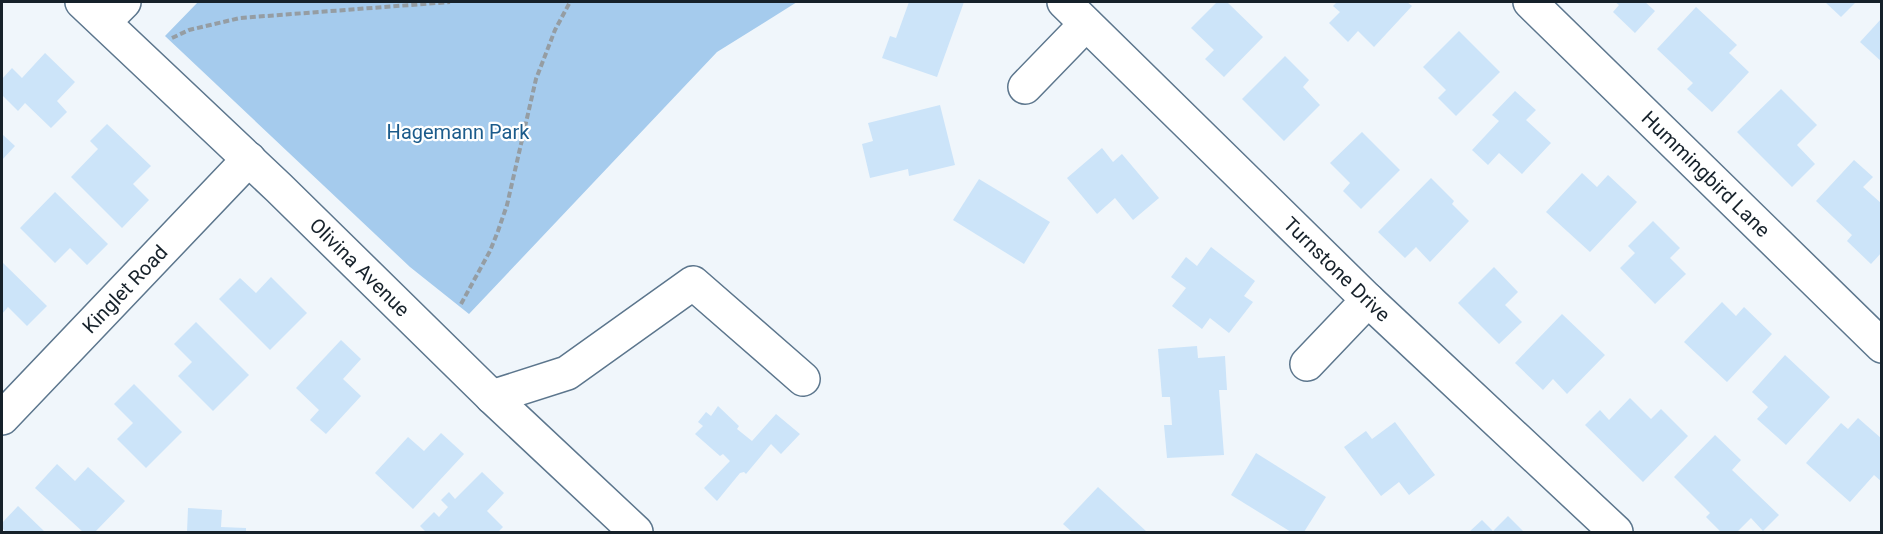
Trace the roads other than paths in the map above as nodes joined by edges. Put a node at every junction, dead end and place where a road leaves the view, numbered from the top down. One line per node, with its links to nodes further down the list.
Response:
1 (1530, 2): 7 (street, Hummingbird Lane)
2 (104, 8): 5 (street, Olivina Avenue)
3 (1075, 13): 4 (street); 6 (street, Turnstone Drive)
4 (1025, 87)
5 (249, 159): 10 (street, Olivina Avenue); 11 (street, Kinglet Road)
6 (1368, 300): 8 (street); 13 (street, Turnstone Drive)
7 (1881, 346)
8 (1307, 364)
9 (803, 379): 10 (street)
10 (492, 397): 12 (street, Olivina Avenue)
11 (2, 418)
12 (636, 532)
13 (1616, 532)

